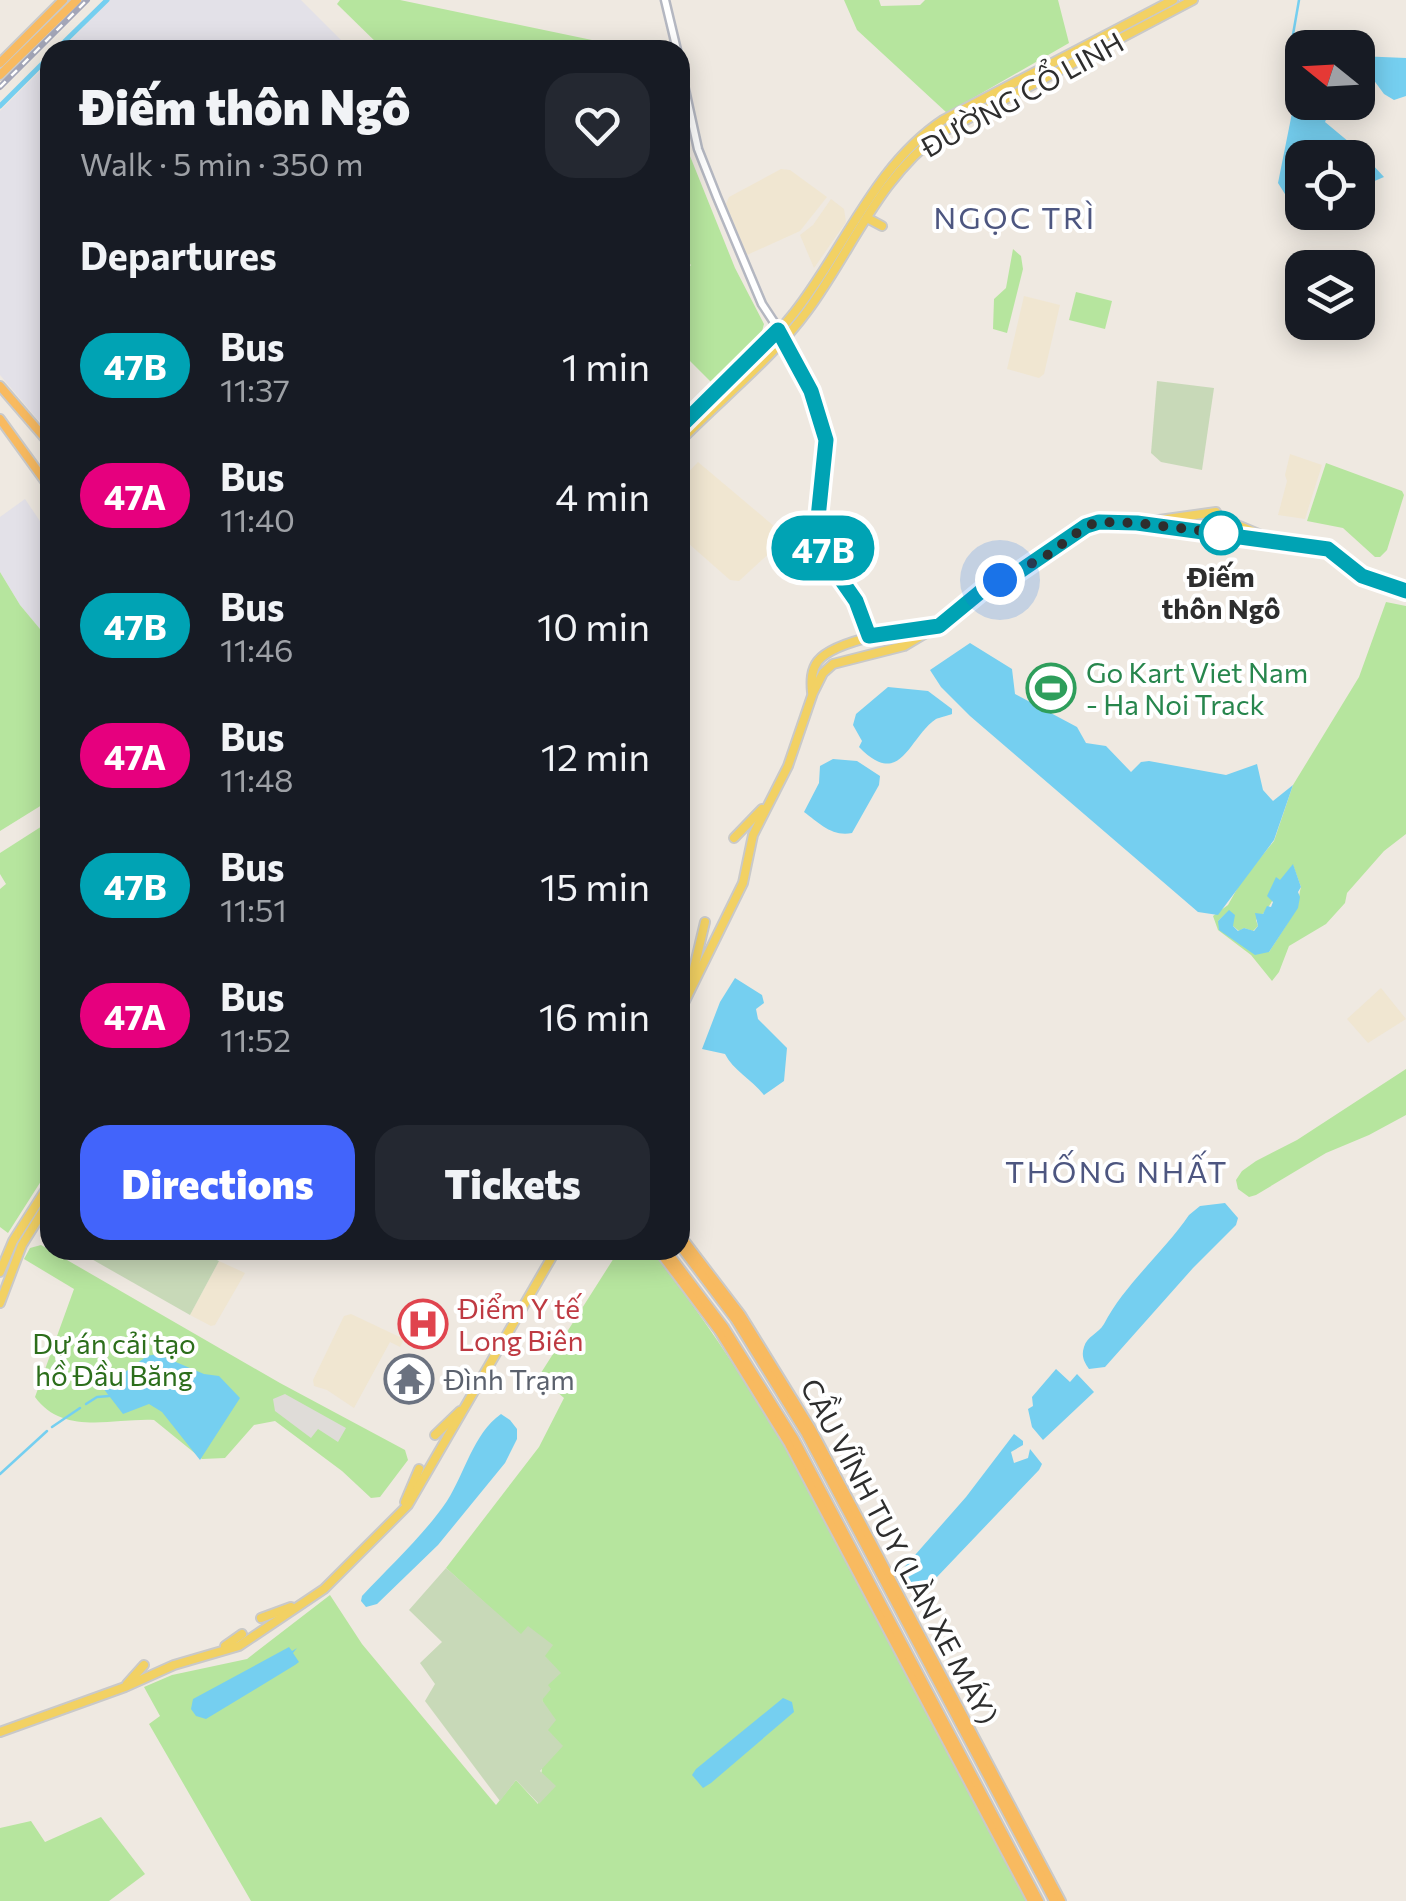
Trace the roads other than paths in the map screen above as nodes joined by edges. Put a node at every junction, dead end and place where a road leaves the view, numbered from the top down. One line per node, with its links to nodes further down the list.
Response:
1 (63, 0): 7 (highway)
2 (76, 0): 8 (highway)
3 (665, 0): 6 (main road)
4 (1173, 0): 12 (main road, ĐƯỜNG CỔ LINH)
5 (1193, 0): 10 (main road, ĐƯỜNG CỔ LINH)
6 (675, 40)
7 (0, 62)
8 (0, 75)
9 (690, 113): 12 (main road)
10 (868, 218): 11 (main road); 13 (main road, ĐƯỜNG CỔ LINH)
11 (882, 226)
12 (778, 330): 13 (main road); 15 (main road, ĐƯỜNG CỔ LINH)
13 (784, 339): 17 (main road, ĐƯỜNG CỔ LINH); 24 (main road)
14 (0, 386): 18 (highway)
15 (690, 417)
16 (0, 419): 19 (highway)
17 (690, 431)
18 (40, 432)
19 (40, 474)
20 (1137, 523): 21 (main road); 21 (main road); 23 (main road)
21 (1274, 540): 22 (main road)
22 (1406, 591)
23 (939, 626): 24 (main road); 25 (main road)
24 (869, 636): 25 (main road)
25 (812, 693): 26 (main road)
26 (768, 804): 27 (main road); 30 (main road)
27 (734, 838)
28 (705, 922): 29 (main road)
29 (690, 986)
30 (690, 991)
31 (40, 1199): 38 (main road)
32 (40, 1216): 39 (main road)
33 (690, 1249): 52 (highway, CẦU VĨNH TUY (LÀN XE MÁY))
34 (690, 1259): 52 (highway)
35 (550, 1260): 40 (main road)
36 (666, 1260): 51 (highway, CẦU VĨNH TUY (LÀN XE MÁY))
37 (674, 1260): 51 (highway)
38 (0, 1272)
39 (0, 1304)
40 (470, 1400): 41 (main road); 43 (main road)
41 (435, 1435)
42 (419, 1469): 43 (main road)
43 (398, 1518): 44 (main road)
44 (309, 1598): 45 (main road); 47 (main road)
45 (261, 1618)
46 (242, 1634): 47 (main road)
47 (202, 1656): 49 (main road)
48 (144, 1665): 49 (main road)
49 (125, 1687): 50 (main road)
50 (0, 1732)
51 (1035, 1901)
52 (1058, 1901)

